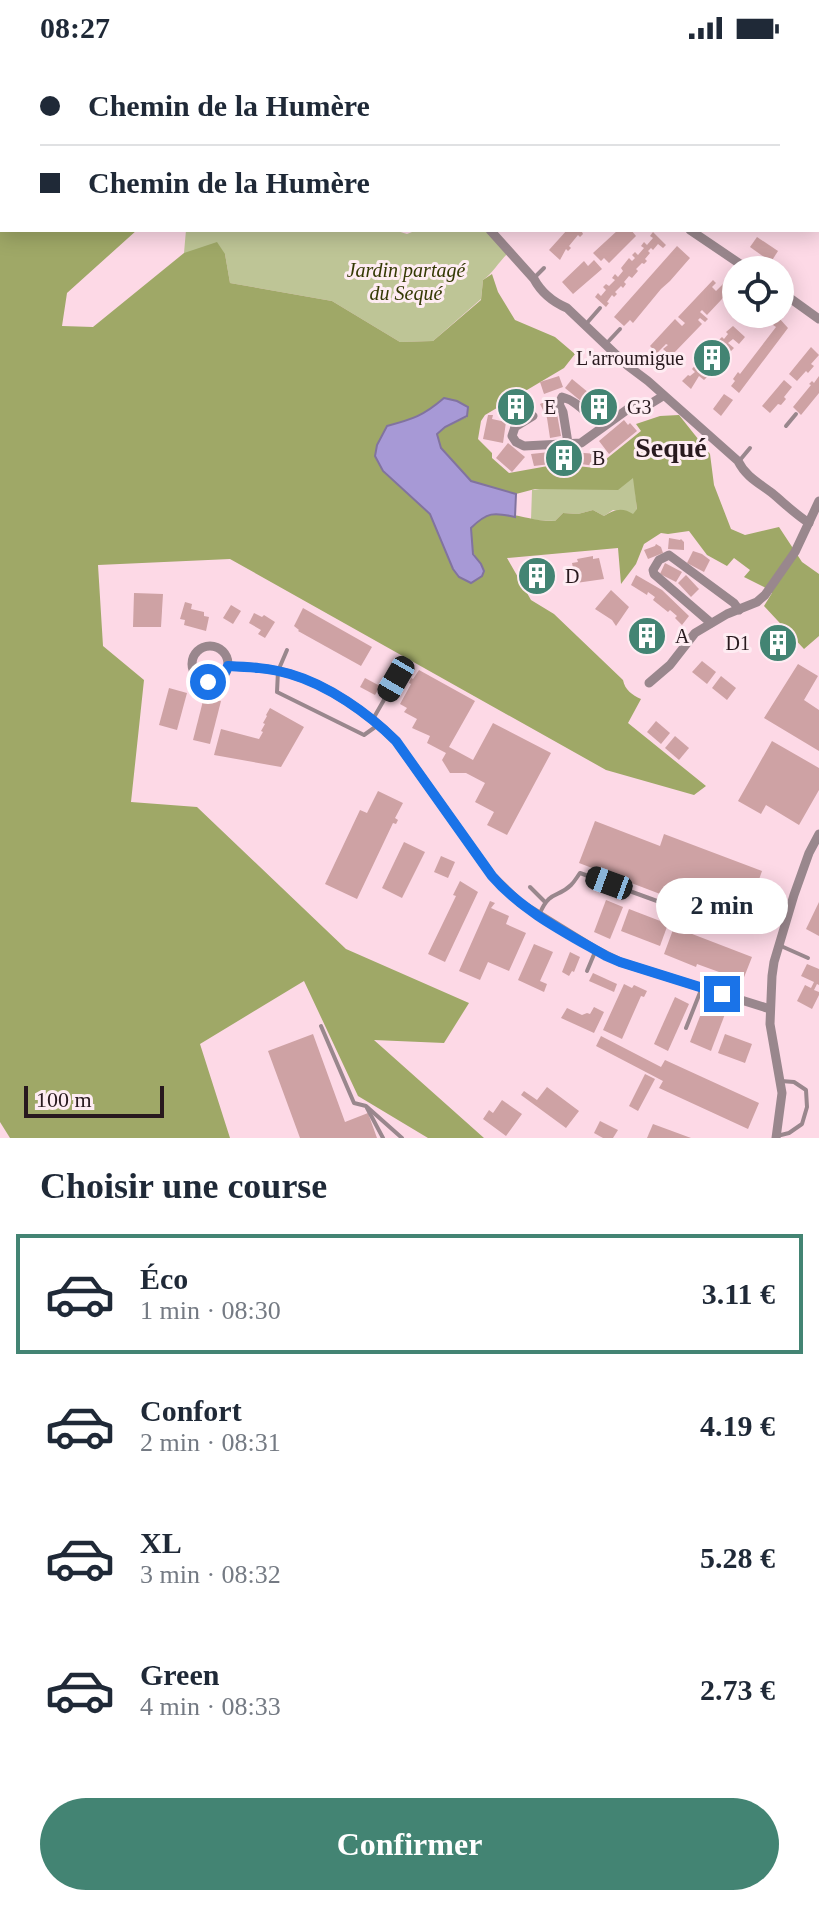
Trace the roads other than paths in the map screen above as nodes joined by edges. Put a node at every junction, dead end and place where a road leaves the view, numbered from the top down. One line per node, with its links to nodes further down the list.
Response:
1 (492, 232): 5 (street)
2 (693, 232): 3 (street)
3 (728, 256)
4 (544, 268): 5 (lane)
5 (534, 279): 9 (street)
6 (794, 301): 8 (street)
7 (600, 308): 9 (lane)
8 (819, 319)
9 (586, 325): 11 (street)
10 (620, 329): 11 (lane)
11 (606, 344): 12 (street)
12 (663, 396): 15 (street); 19 (street)
13 (796, 414): 16 (lane)
14 (533, 416): 17 (street)
15 (603, 426): 17 (street); 17 (street)
16 (786, 426)
17 (568, 443)
18 (750, 448): 19 (lane)
19 (738, 461): 21 (street)
20 (819, 501): 21 (street)
21 (809, 523): 22 (street)
22 (739, 610): 23 (street); 23 (street)
23 (711, 623): 28 (street)
24 (287, 650): 26 (lane)
25 (228, 666): 26 (street)
26 (278, 671): 29 (street); 29 (lane)
27 (396, 679): 29 (lane)
28 (649, 683)
29 (376, 722): 34 (street)
30 (819, 834): 35 (street)
31 (530, 887): 32 (lane)
32 (545, 902): 33 (lane); 34 (lane)
33 (668, 905)
34 (539, 916): 36 (street)
35 (779, 946): 37 (lane); 40 (street)
36 (596, 950): 38 (lane); 39 (street)
37 (808, 958)
38 (587, 971)
39 (702, 988): 40 (street); 42 (lane)
40 (770, 1009): 43 (street)
41 (321, 1026): 44 (lane)
42 (686, 1028)
43 (781, 1081): 45 (street); 45 (lane)
44 (366, 1106): 46 (lane); 47 (lane)
45 (776, 1137)
46 (383, 1138)
47 (402, 1138)

